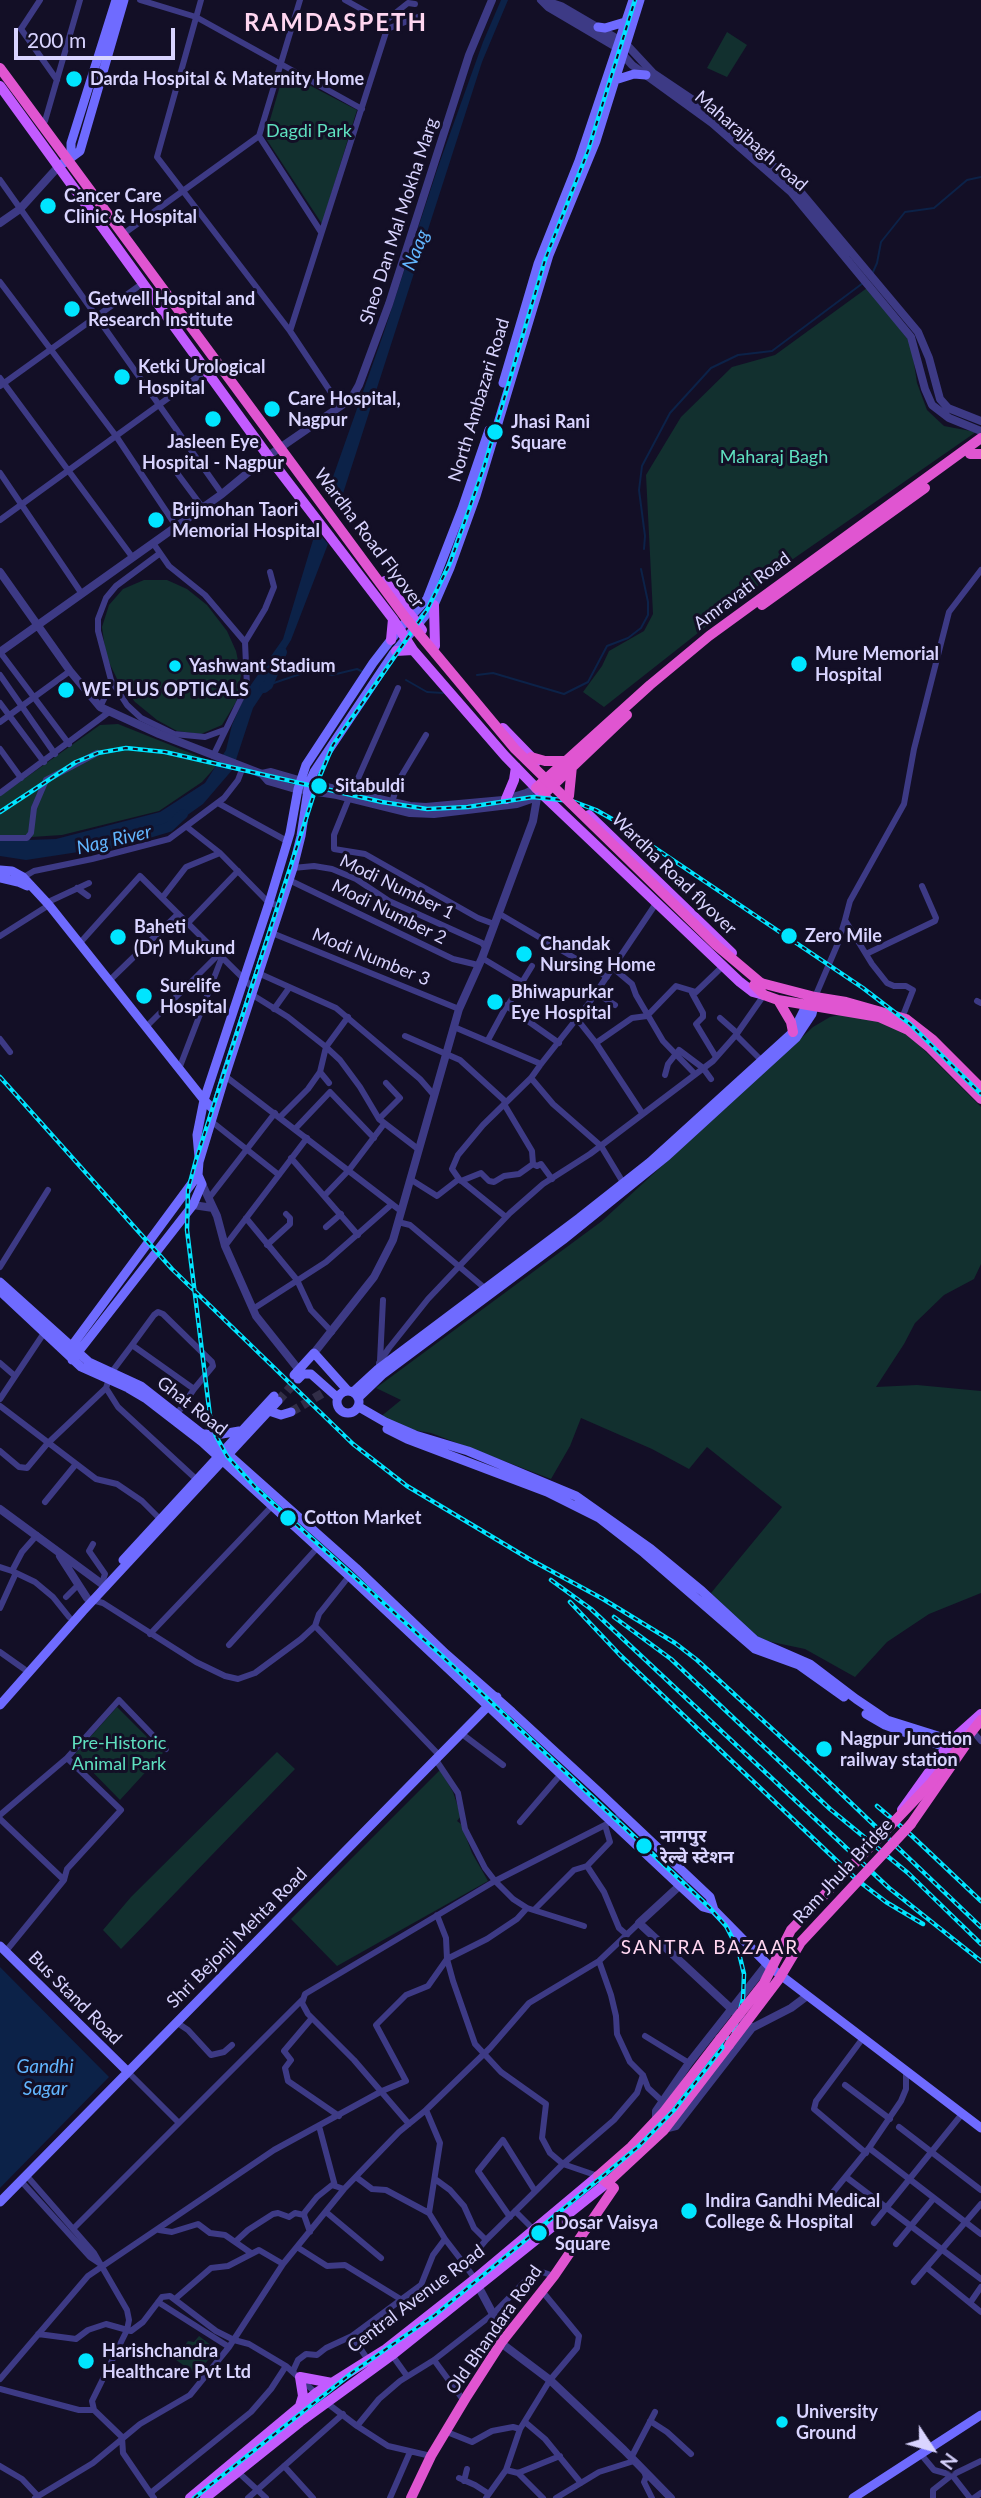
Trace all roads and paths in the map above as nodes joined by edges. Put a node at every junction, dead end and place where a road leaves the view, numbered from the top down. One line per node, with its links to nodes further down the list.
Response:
1 (40, 0): 25 (street)
2 (80, 0): 25 (street)
3 (116, 0): 31 (main road)
4 (124, 0): 31 (main road)
5 (140, 0): 14 (street)
6 (201, 0): 14 (street)
7 (300, 0): 21 (street)
8 (345, 0): 17 (street)
9 (492, 0): 49 (street, Sheo Dan Mal Mokha Marg)
10 (541, 0): 18 (street, Maharajbagh road); 19 (street, Maharajbagh road)
11 (633, 0): 16 (main road, North Ambazari Road)
12 (640, 0): 19 (main road, North Ambazari Road)
13 (415, 5): 17 (street)
14 (196, 17): 21 (street); 34 (street)
15 (424, 19): 17 (street)
16 (625, 22): 18 (main road); 19 (main road, North Ambazari Road)
17 (386, 26): 28 (street)
18 (598, 27): 19 (street, Maharajbagh road)
19 (621, 46): 23 (street, Maharajbagh road); 26 (main road, North Ambazari Road); 39 (street, Maharajbagh road); 62 (main road, North Ambazari Road)
20 (0, 59): 29 (main road, Wardha Road flyover)
21 (281, 63): 28 (street); 30 (street)
22 (0, 68): 164 (highway, Wardha Road Flyover, bridge)
23 (646, 75): 26 (main road); 39 (street, Maharajbagh road)
24 (0, 76): 164 (highway, Wardha Road Flyover, bridge)
25 (57, 80): 29 (street)
26 (615, 80): 62 (main road, North Ambazari Road)
27 (0, 86): 32 (main road)
28 (362, 109): 38 (street)
29 (45, 121): 31 (main road, Wardha Road flyover)
30 (259, 136): 34 (street); 38 (street)
31 (71, 157): 32 (main road); 37 (main road, Wardha Road flyover)
32 (58, 167): 35 (street); 41 (main road)
33 (0, 180): 35 (street)
34 (183, 190): 37 (street); 44 (street)
35 (20, 209): 36 (street); 43 (street)
36 (0, 223)
37 (126, 232): 54 (main road, Wardha Road flyover)
38 (321, 232): 44 (street)
39 (860, 267): 42 (street, Maharajbagh road)
40 (0, 282): 45 (street)
41 (143, 283): 43 (street); 46 (main road)
42 (879, 291): 50 (street, Maharajbagh road); 51 (street, Maharajbagh road)
43 (96, 317): 45 (street); 48 (street)
44 (290, 331): 49 (street)
45 (51, 350): 47 (street); 52 (street)
46 (207, 370): 48 (street); 57 (main road)
47 (1, 382): 58 (street)
48 (160, 405): 52 (street); 61 (street)
49 (340, 406): 54 (street, Sheo Dan Mal Mokha Marg)
50 (981, 421)
51 (981, 431)
52 (117, 436): 58 (street); 66 (street)
53 (981, 438): 67 (highway, Amravati Road)
54 (284, 446): 57 (street, Sheo Dan Mal Mokha Marg); 76 (main road, Wardha Road flyover)
55 (981, 446): 56 (highway, Amravati Road)
56 (975, 454): 67 (highway, Amravati Road)
57 (268, 456): 61 (street, Sheo Dan Mal Mokha Marg); 77 (main road)
58 (68, 471): 63 (street); 70 (street)
59 (0, 473): 63 (street)
60 (177, 473): 64 (street)
61 (222, 494): 64 (street, Sheo Dan Mal Mokha Marg)
62 (471, 495): 75 (main road, North Ambazari Road); 76 (main road, North Ambazari Road)
63 (21, 505): 65 (street); 74 (street)
64 (203, 508): 66 (street, Sheo Dan Mal Mokha Marg)
65 (0, 520)
66 (176, 526): 68 (street, Sheo Dan Mal Mokha Marg)
67 (866, 527): 109 (highway, Amravati Road)
68 (153, 543): 69 (street); 70 (street, Sheo Dan Mal Mokha Marg)
69 (159, 554): 82 (street); 89 (street)
70 (133, 558): 74 (street, Sheo Dan Mal Mokha Marg)
71 (981, 570): 146 (street)
72 (0, 572): 79 (street)
73 (270, 572): 82 (street)
74 (82, 594): 79 (street, Sheo Dan Mal Mokha Marg)
75 (434, 605): 78 (main road, North Ambazari Road); 83 (main road)
76 (411, 616): 77 (main road, North Ambazari Road); 78 (main road, Wardha Road flyover)
77 (396, 624): 80 (main road); 81 (main road)
78 (419, 625): 80 (main road, North Ambazari Road); 83 (main road, Wardha Road flyover)
79 (38, 626): 86 (street, Sheo Dan Mal Mokha Marg); 87 (street)
80 (407, 639): 84 (main road); 85 (main road, North Ambazari Road)
81 (391, 640): 114 (main road)
82 (244, 642): 98 (street)
83 (435, 646): 107 (main road, Wardha Road flyover)
84 (413, 650): 85 (main road); 111 (main road)
85 (396, 651): 114 (main road, North Ambazari Road)
86 (0, 652): 91 (street)
87 (70, 671): 91 (street); 94 (street)
88 (0, 675): 93 (street)
89 (111, 680): 94 (street); 99 (street)
90 (398, 688): 117 (street)
91 (34, 697): 93 (street); 102 (street)
92 (0, 703): 96 (street)
93 (23, 706): 96 (street); 105 (street)
94 (100, 707): 95 (street)
95 (109, 712): 101 (street); 102 (street)
96 (9, 716): 97 (street); 108 (street)
97 (0, 722)
98 (224, 730): 99 (street); 106 (street)
99 (174, 734): 101 (street)
100 (426, 735): 120 (street)
101 (182, 743): 106 (street)
102 (69, 744): 105 (street)
103 (0, 749): 112 (street)
104 (97, 753): 125 (street)
105 (55, 754): 108 (street)
106 (215, 756): 110 (street)
107 (531, 757): 109 (highway); 113 (main road, Wardha Road flyover)
108 (44, 762): 112 (street)
109 (569, 763): 113 (highway, Amravati Road); 118 (highway)
110 (239, 766): 114 (street); 121 (street)
111 (516, 767): 116 (main road); 119 (main road)
112 (21, 778): 115 (street)
113 (552, 779): 116 (highway, Amravati Road); 118 (main road, Wardha Road flyover, bridge)
114 (303, 786): 117 (street); 126 (main road); 128 (main road)
115 (0, 793)
116 (539, 793): 119 (street); 122 (street); 123 (street); 140 (main road)
117 (350, 795): 120 (street); 122 (street); 148 (street)
118 (569, 796): 137 (main road, Wardha Road flyover, bridge)
119 (506, 799): 120 (street)
120 (392, 802)
121 (218, 803): 124 (street); 126 (street)
122 (517, 804): 123 (street)
123 (533, 821): 144 (street)
124 (187, 827): 127 (street); 132 (street)
125 (0, 838)
126 (287, 841): 141 (main road)
127 (220, 853): 130 (street); 139 (street)
128 (293, 868): 133 (main road); 152 (street, Modi Number 1)
129 (0, 870): 132 (main road)
130 (238, 871): 141 (street); 147 (street)
131 (0, 878): 132 (main road)
132 (20, 879): 142 (main road)
133 (289, 880): 143 (main road); 155 (street, Modi Number 2)
134 (89, 883): 136 (street)
135 (922, 886): 153 (street)
136 (78, 888): 138 (street); 142 (street)
137 (666, 889): 140 (street); 164 (main road, Wardha Road flyover, bridge)
138 (88, 896)
139 (162, 898): 145 (street); 151 (street)
140 (657, 902): 157 (main road); 158 (street)
141 (270, 903): 143 (street); 161 (main road)
142 (48, 904): 150 (street); 151 (main road)
143 (281, 906): 149 (main road)
144 (498, 913): 148 (street); 160 (street)
145 (178, 914): 147 (street); 162 (street)
146 (845, 920): 153 (street); 171 (street)
147 (188, 923): 154 (street)
148 (494, 924): 152 (street)
149 (272, 933): 159 (main road); 175 (street, Modi Number 3)
150 (0, 936)
151 (79, 944): 162 (main road)
152 (485, 947): 155 (street)
153 (866, 954): 179 (street)
154 (220, 956): 161 (street); 181 (street); 198 (street)
155 (480, 962): 163 (street, Modi Number 2); 175 (street)
156 (532, 966): 163 (street)
157 (723, 966): 168 (street); 169 (main road)
158 (613, 968): 160 (street); 176 (street)
159 (258, 973): 165 (street); 166 (main road)
160 (607, 978): 167 (street)
161 (244, 979): 166 (street); 210 (main road)
162 (109, 981): 181 (main road)
163 (522, 982): 172 (street)
164 (762, 985): 169 (highway); 171 (highway)
165 (289, 988): 174 (street); 177 (street)
166 (252, 991): 174 (street); 202 (main road)
167 (596, 993): 173 (street); 180 (street)
168 (692, 993): 176 (street); 194 (street)
169 (764, 995): 170 (highway); 184 (street)
170 (778, 1000): 171 (highway); 183 (highway)
171 (812, 1003): 179 (highway); 183 (main road); 195 (main road); 209 (highway)
172 (508, 1005): 187 (street); 188 (street)
173 (615, 1005)
174 (274, 1009): 190 (street)
175 (459, 1009): 182 (street)
176 (647, 1016): 189 (street); 192 (street)
177 (348, 1017): 190 (street); 208 (street)
178 (720, 1018): 184 (street)
179 (902, 1018): 207 (highway)
180 (577, 1019): 188 (street); 189 (street)
181 (146, 1027): 198 (main road)
182 (454, 1027): 187 (street); 193 (street)
183 (793, 1032): 195 (main road)
184 (736, 1034): 194 (street); 195 (street)
185 (405, 1037): 193 (street)
186 (0, 1039): 191 (street)
187 (488, 1040): 196 (street)
188 (559, 1043): 196 (street)
189 (596, 1043): 213 (street)
190 (326, 1047): 199 (street); 216 (street)
191 (10, 1052)
192 (675, 1054): 197 (street); 200 (street); 201 (street)
193 (447, 1055): 208 (street); 211 (street)
194 (716, 1057): 197 (street)
195 (764, 1061): 232 (main road)
196 (541, 1063): 203 (street)
197 (704, 1068): 200 (street); 204 (street)
198 (179, 1069): 210 (main road)
199 (320, 1072): 205 (street); 214 (street)
200 (695, 1074): 213 (street)
201 (665, 1075)
202 (225, 1076): 212 (main road); 214 (street)
203 (531, 1079): 211 (street); 220 (street)
204 (711, 1079)
205 (329, 1083)
206 (386, 1083): 216 (street)
207 (981, 1088)
208 (433, 1094): 222 (street)
209 (981, 1099)
210 (204, 1100): 212 (main road); 224 (main road)
211 (505, 1103): 225 (street); 231 (street)
212 (214, 1110): 215 (main road)
213 (642, 1113): 220 (street)
214 (277, 1115): 217 (street); 221 (street)
215 (211, 1121): 221 (street); 224 (main road)
216 (382, 1121): 219 (street); 222 (street)
217 (295, 1129): 218 (street); 219 (street)
218 (307, 1138): 223 (street); 226 (street)
219 (374, 1138): 226 (street)
220 (601, 1146): 230 (street); 232 (street)
221 (247, 1149): 227 (street); 235 (street)
222 (418, 1149): 229 (street)
223 (291, 1158): 227 (street); 234 (street)
224 (200, 1162): 228 (main road)
225 (533, 1164): 230 (street); 231 (street)
226 (349, 1170): 234 (street); 236 (street)
227 (279, 1175): 243 (street)
228 (200, 1179): 235 (street); 237 (main road); 259 (main road)
229 (410, 1179): 231 (street); 239 (street)
230 (552, 1179): 242 (street)
231 (460, 1180): 242 (street)
232 (625, 1185): 254 (main road)
233 (48, 1190): 250 (street)
234 (325, 1195): 241 (street)
235 (209, 1198): 238 (street)
236 (392, 1204): 239 (street); 246 (street)
237 (193, 1205): 238 (street); 259 (main road)
238 (214, 1208): 248 (street)
239 (401, 1211): 244 (street)
240 (286, 1214): 247 (street)
241 (341, 1214): 245 (street); 246 (street)
242 (506, 1217): 249 (street)
243 (246, 1219): 247 (street); 248 (street)
244 (398, 1222): 249 (street); 257 (street)
245 (326, 1227)
246 (358, 1235): 251 (street)
247 (267, 1245): 251 (street)
248 (225, 1246): 256 (street)
249 (461, 1266): 254 (street); 265 (street)
250 (0, 1267)
251 (297, 1280): 256 (street); 257 (street)
252 (0, 1282): 261 (main road, Ghat Road)
253 (0, 1291): 258 (main road, Ghat Road)
254 (488, 1291): 265 (main road)
255 (383, 1300): 265 (street)
256 (253, 1309): 266 (street)
257 (332, 1332): 262 (street)
258 (44, 1333): 261 (main road, Ghat Road); 267 (street)
259 (83, 1340): 261 (main road); 261 (main road); 263 (main road)
260 (131, 1345): 268 (street); 270 (street); 270 (street)
261 (71, 1351): 263 (main road, Ghat Road); 268 (main road, Ghat Road)
262 (314, 1353): 266 (main road); 269 (main road)
263 (89, 1362): 268 (main road, Ghat Road)
264 (0, 1363): 267 (street)
265 (380, 1369): 274 (main road)
266 (299, 1374): 271 (main road)
267 (15, 1376): 273 (street)
268 (108, 1380): 278 (main road, Ghat Road); 281 (street); 283 (main road, Ghat Road); 285 (street)
269 (339, 1380): 271 (main road); 274 (main road)
270 (194, 1389): 278 (street)
271 (328, 1390): 272 (main road)
272 (338, 1398): 274 (main road); 274 (main road)
273 (0, 1399)
274 (356, 1401): 321 (main road); 321 (main road)
275 (0, 1406): 281 (street)
276 (269, 1410): 277 (main road); 279 (main road); 283 (main road)
277 (291, 1412)
278 (177, 1413): 280 (main road, Ghat Road)
279 (240, 1430): 280 (main road); 283 (main road)
280 (202, 1433): 283 (main road, Ghat Road)
281 (47, 1444): 282 (street); 284 (street)
282 (0, 1451)
283 (223, 1456): 285 (main road); 287 (main road); 288 (main road, Ghat Road); 290 (main road, Ghat Road)
284 (76, 1464): 286 (street); 291 (street)
285 (196, 1479): 287 (main road)
286 (45, 1502)
287 (176, 1506): 291 (main road); 300 (main road)
288 (272, 1506): 290 (main road, Ghat Road); 307 (street)
289 (0, 1508): 292 (street)
290 (284, 1511): 294 (main road, Ghat Road)
291 (160, 1519): 300 (main road)
292 (37, 1535): 295 (street); 298 (street)
293 (93, 1544): 300 (street)
294 (321, 1544): 297 (main road, Ghat Road); 299 (main road, Ghat Road); 308 (street)
295 (59, 1554): 300 (street); 301 (street)
296 (0, 1567): 298 (street)
297 (356, 1568): 299 (street); 309 (main road, Ghat Road)
298 (13, 1573): 304 (street); 305 (street)
299 (349, 1576): 306 (street); 311 (main road, Ghat Road)
300 (104, 1585): 303 (main road)
301 (79, 1586): 302 (street); 303 (street)
302 (67, 1598)
303 (90, 1599): 305 (main road); 307 (street); 315 (main road)
304 (0, 1608)
305 (69, 1617): 312 (main road)
306 (315, 1626): 307 (street); 325 (street)
307 (150, 1634)
308 (229, 1645)
309 (439, 1646): 311 (main road); 314 (main road, Ghat Road)
310 (0, 1652): 312 (street)
311 (431, 1654): 316 (main road, Ghat Road)
312 (24, 1669): 313 (main road)
313 (0, 1696)
314 (496, 1697): 316 (main road, Shri Bejonji Mehta Road); 328 (main road, Ghat Road)
315 (0, 1705)
316 (487, 1707): 319 (main road, Shri Bejonji Mehta Road); 327 (main road, Ghat Road)
317 (981, 1714): 321 (main road)
318 (981, 1720): 330 (highway, Ram Jhula Bridge, bridge)
319 (462, 1734): 325 (main road, Shri Bejonji Mehta Road); 326 (street)
320 (979, 1734): 323 (highway, Ram Jhula Bridge)
321 (947, 1742): 323 (main road); 330 (main road, bridge)
322 (166, 1749): 324 (street)
323 (960, 1754): 356 (highway, Ram Jhula Bridge, bridge)
324 (67, 1758): 329 (street); 335 (street)
325 (438, 1758): 336 (street); 352 (main road, Shri Bejonji Mehta Road)
326 (503, 1765)
327 (561, 1774): 331 (street); 332 (main road, Ghat Road)
328 (622, 1814): 332 (street); 334 (main road, Ghat Road)
329 (0, 1817): 335 (street)
330 (900, 1817): 356 (highway, Ram Jhula Bridge, bridge)
331 (520, 1822)
332 (608, 1823): 333 (street); 336 (street); 337 (main road, Ghat Road)
333 (587, 1866): 338 (street); 343 (street)
334 (689, 1877): 337 (street); 339 (main road, Ghat Road)
335 (64, 1880): 344 (street)
336 (495, 1881): 338 (street); 340 (street)
337 (679, 1885): 339 (main road, Ghat Road); 341 (street)
338 (530, 1909): 342 (street); 345 (street)
339 (714, 1910): 347 (main road)
340 (438, 1915): 345 (street); 349 (street)
341 (639, 1923): 343 (street); 350 (street)
342 (584, 1926)
343 (626, 1935): 346 (street)
344 (3, 1948): 361 (main road, Bus Stand Road)
345 (447, 1959): 358 (street); 364 (street)
346 (598, 1961): 358 (street); 362 (street)
347 (767, 1964): 348 (main road); 350 (street)
348 (807, 1996): 353 (street); 355 (main road)
349 (304, 1998): 351 (street); 370 (street)
350 (731, 2008): 353 (street); 359 (street)
351 (312, 2018): 364 (street); 368 (street)
352 (176, 2022): 357 (street); 361 (main road, Shri Bejonji Mehta Road)
353 (751, 2028): 371 (street)
354 (645, 2036): 359 (street)
355 (863, 2038): 360 (main road); 376 (street)
356 (724, 2042): 371 (highway, Central Avenue Road)
357 (232, 2045)
358 (483, 2054): 366 (street); 378 (street)
359 (689, 2063): 365 (street)
360 (906, 2071): 367 (main road); 369 (street)
361 (128, 2072): 370 (street); 381 (main road, Shri Bejonji Mehta Road)
362 (643, 2075): 365 (street); 378 (street)
363 (845, 2085): 369 (street)
364 (382, 2091): 368 (street); 372 (street)
365 (663, 2101): 371 (street)
366 (426, 2110): 372 (street); 382 (street)
367 (962, 2114): 375 (main road); 377 (street)
368 (340, 2116): 373 (street)
369 (890, 2119): 376 (street)
370 (178, 2122): 401 (street)
371 (663, 2122): 384 (highway, Central Avenue Road)
372 (409, 2124): 380 (street)
373 (319, 2126): 385 (street); 402 (street)
374 (899, 2127): 377 (street)
375 (981, 2128)
376 (868, 2150): 379 (street); 383 (street)
377 (932, 2151): 383 (street); 387 (street)
378 (563, 2164): 384 (street); 388 (street)
379 (846, 2176): 391 (street); 393 (street)
380 (356, 2177): 386 (street); 395 (street)
381 (23, 2178): 390 (main road, Shri Bejonji Mehta Road); 401 (street); 416 (street)
382 (435, 2179): 395 (street); 407 (street)
383 (909, 2179): 389 (street); 393 (street)
384 (607, 2182): 403 (main road, Central Avenue Road); 418 (highway, Old Bhandara Road); 421 (main road, Central Avenue Road)
385 (335, 2186): 386 (street); 397 (street)
386 (344, 2189): 394 (street)
387 (981, 2190)
388 (535, 2191): 396 (street); 396 (street)
389 (934, 2198): 398 (street); 400 (street)
390 (0, 2202)
391 (825, 2202)
392 (981, 2204): 398 (street)
393 (887, 2208): 399 (street); 400 (street)
394 (326, 2212): 404 (street); 413 (street)
395 (429, 2213): 406 (street)
396 (512, 2214): 403 (street); 407 (street)
397 (304, 2215): 404 (street); 408 (street)
398 (965, 2222): 405 (street); 411 (street)
399 (874, 2223)
400 (911, 2225): 409 (street); 411 (street)
401 (73, 2229): 416 (street)
402 (159, 2230): 408 (street); 416 (street)
403 (534, 2230): 421 (main road, Central Avenue Road)
404 (310, 2232): 410 (street)
405 (981, 2234)
406 (445, 2239): 415 (street); 425 (street)
407 (486, 2240): 415 (street)
408 (235, 2242): 412 (street)
409 (896, 2244)
410 (297, 2247): 414 (street); 425 (street)
411 (943, 2249): 417 (street); 419 (street)
412 (251, 2253): 414 (street); 424 (street)
413 (382, 2258)
414 (284, 2264): 433 (street)
415 (465, 2265): 421 (street)
416 (103, 2266): 430 (street); 431 (street)
417 (927, 2268): 420 (street); 427 (street)
418 (554, 2276): 423 (highway, Old Bhandara Road); 429 (street)
419 (981, 2279)
420 (914, 2282)
421 (476, 2283): 429 (street); 436 (main road, Central Avenue Road); 437 (main road, Central Avenue Road)
422 (981, 2287): 427 (street)
423 (542, 2291): 434 (highway, Old Bhandara Road); 443 (street)
424 (175, 2299): 426 (street); 433 (street)
425 (402, 2300): 432 (street)
426 (158, 2302): 430 (street); 435 (street)
427 (970, 2303): 428 (street)
428 (981, 2312)
429 (493, 2314): 434 (street); 438 (street)
430 (127, 2330): 431 (street); 450 (street)
431 (38, 2334): 442 (street)
432 (352, 2336): 437 (street); 440 (street)
433 (234, 2340): 435 (street); 439 (street)
434 (502, 2343): 443 (street); 447 (highway, Old Bhandara Road)
435 (229, 2347): 459 (street)
436 (392, 2355): 441 (street); 448 (main road, Central Avenue Road)
437 (368, 2360): 444 (main road, Central Avenue Road)
438 (434, 2360): 441 (street); 447 (street)
439 (286, 2366): 440 (street); 480 (street)
440 (296, 2374): 444 (main road); 446 (street); 449 (main road)
441 (407, 2376): 456 (street)
442 (0, 2379)
443 (550, 2380): 455 (street); 466 (street)
444 (332, 2383): 446 (main road, Central Avenue Road)
445 (0, 2389): 450 (street)
446 (316, 2393): 448 (street); 449 (main road, Central Avenue Road)
447 (464, 2401): 458 (highway, Old Bhandara Road)
448 (327, 2403): 452 (street); 473 (main road, Central Avenue Road)
449 (300, 2407): 485 (main road, Central Avenue Road)
450 (94, 2410): 459 (street)
451 (654, 2412): 453 (street)
452 (343, 2414): 456 (street); 469 (street)
453 (650, 2421): 462 (street); 466 (street)
454 (978, 2421): 460 (main road)
455 (525, 2422): 457 (street); 464 (street)
456 (357, 2426): 461 (street)
457 (520, 2429): 458 (street); 471 (street)
458 (447, 2432): 463 (highway, Old Bhandara Road)
459 (122, 2437): 478 (street); 480 (street)
460 (948, 2439): 465 (main road); 483 (main road)
461 (410, 2452): 463 (street); 490 (street)
462 (691, 2454)
463 (431, 2456): 491 (highway, Old Bhandara Road)
464 (560, 2456): 474 (street); 476 (street)
465 (924, 2458): 475 (street); 483 (main road)
466 (633, 2459): 472 (street); 476 (street)
467 (981, 2461): 475 (street)
468 (0, 2466): 482 (street)
469 (284, 2466): 477 (street); 489 (street)
470 (467, 2469): 481 (street)
471 (506, 2470): 474 (street); 481 (street)
472 (643, 2470): 494 (street); 495 (street)
473 (237, 2472): 477 (street); 486 (main road, Central Avenue Road)
474 (519, 2473): 492 (street)
475 (952, 2475): 496 (street); 497 (street)
476 (581, 2483): 493 (street)
477 (258, 2489): 487 (street); 488 (street)
478 (45, 2492): 482 (street); 484 (street)
479 (981, 2493): 497 (street)
480 (150, 2496)
481 (488, 2496)
482 (36, 2497)
483 (860, 2497)
484 (51, 2498)
485 (191, 2498)
486 (205, 2498)
487 (248, 2498)
488 (266, 2498)
489 (313, 2498)
490 (390, 2498)
491 (411, 2498)
492 (543, 2498)
493 (556, 2498)
494 (652, 2498)
495 (671, 2498)
496 (933, 2498)
497 (972, 2498)

